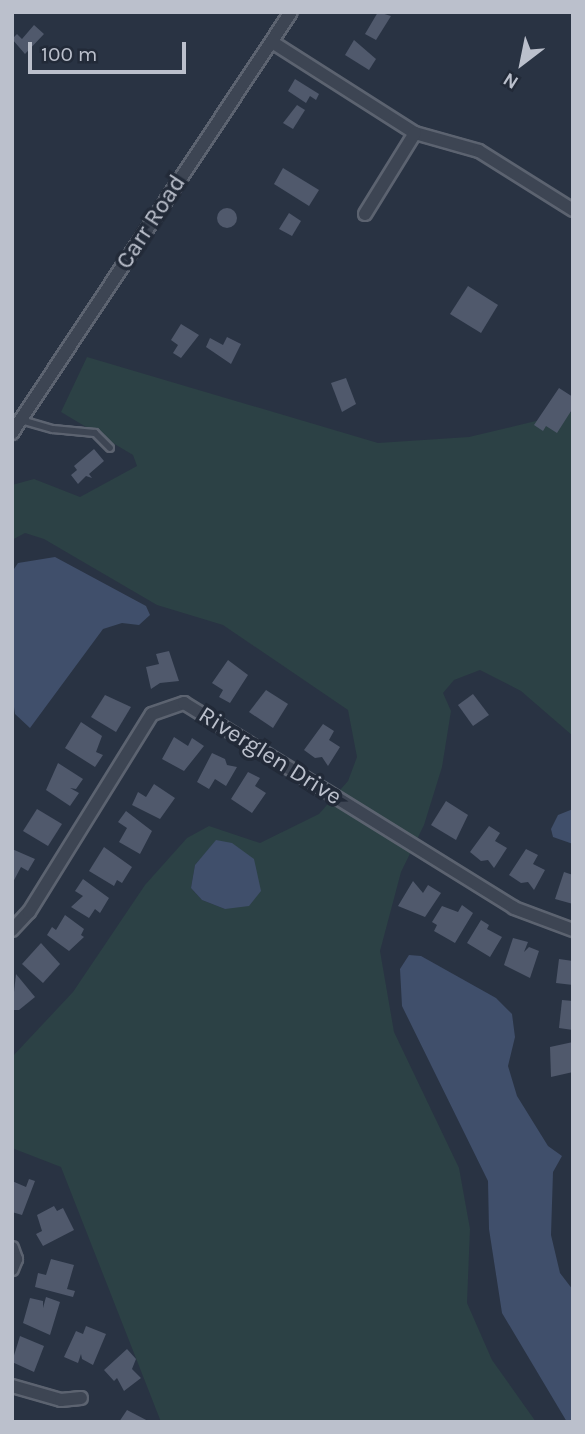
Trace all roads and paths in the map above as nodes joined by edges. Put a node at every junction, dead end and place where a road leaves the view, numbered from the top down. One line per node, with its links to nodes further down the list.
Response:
1 (291, 12): 2 (street, Carr Road)
2 (272, 42): 3 (street); 6 (street, Carr Road)
3 (415, 132): 4 (street); 5 (street)
4 (573, 209)
5 (365, 214)
6 (21, 420): 7 (street, Carr Road); 8 (lane)
7 (12, 433)
8 (110, 448)
9 (12, 930): 10 (street, Riverglen Drive)
10 (573, 930)
11 (12, 1248): 12 (street)
12 (12, 1269)
13 (12, 1386): 14 (street)
14 (81, 1398)

